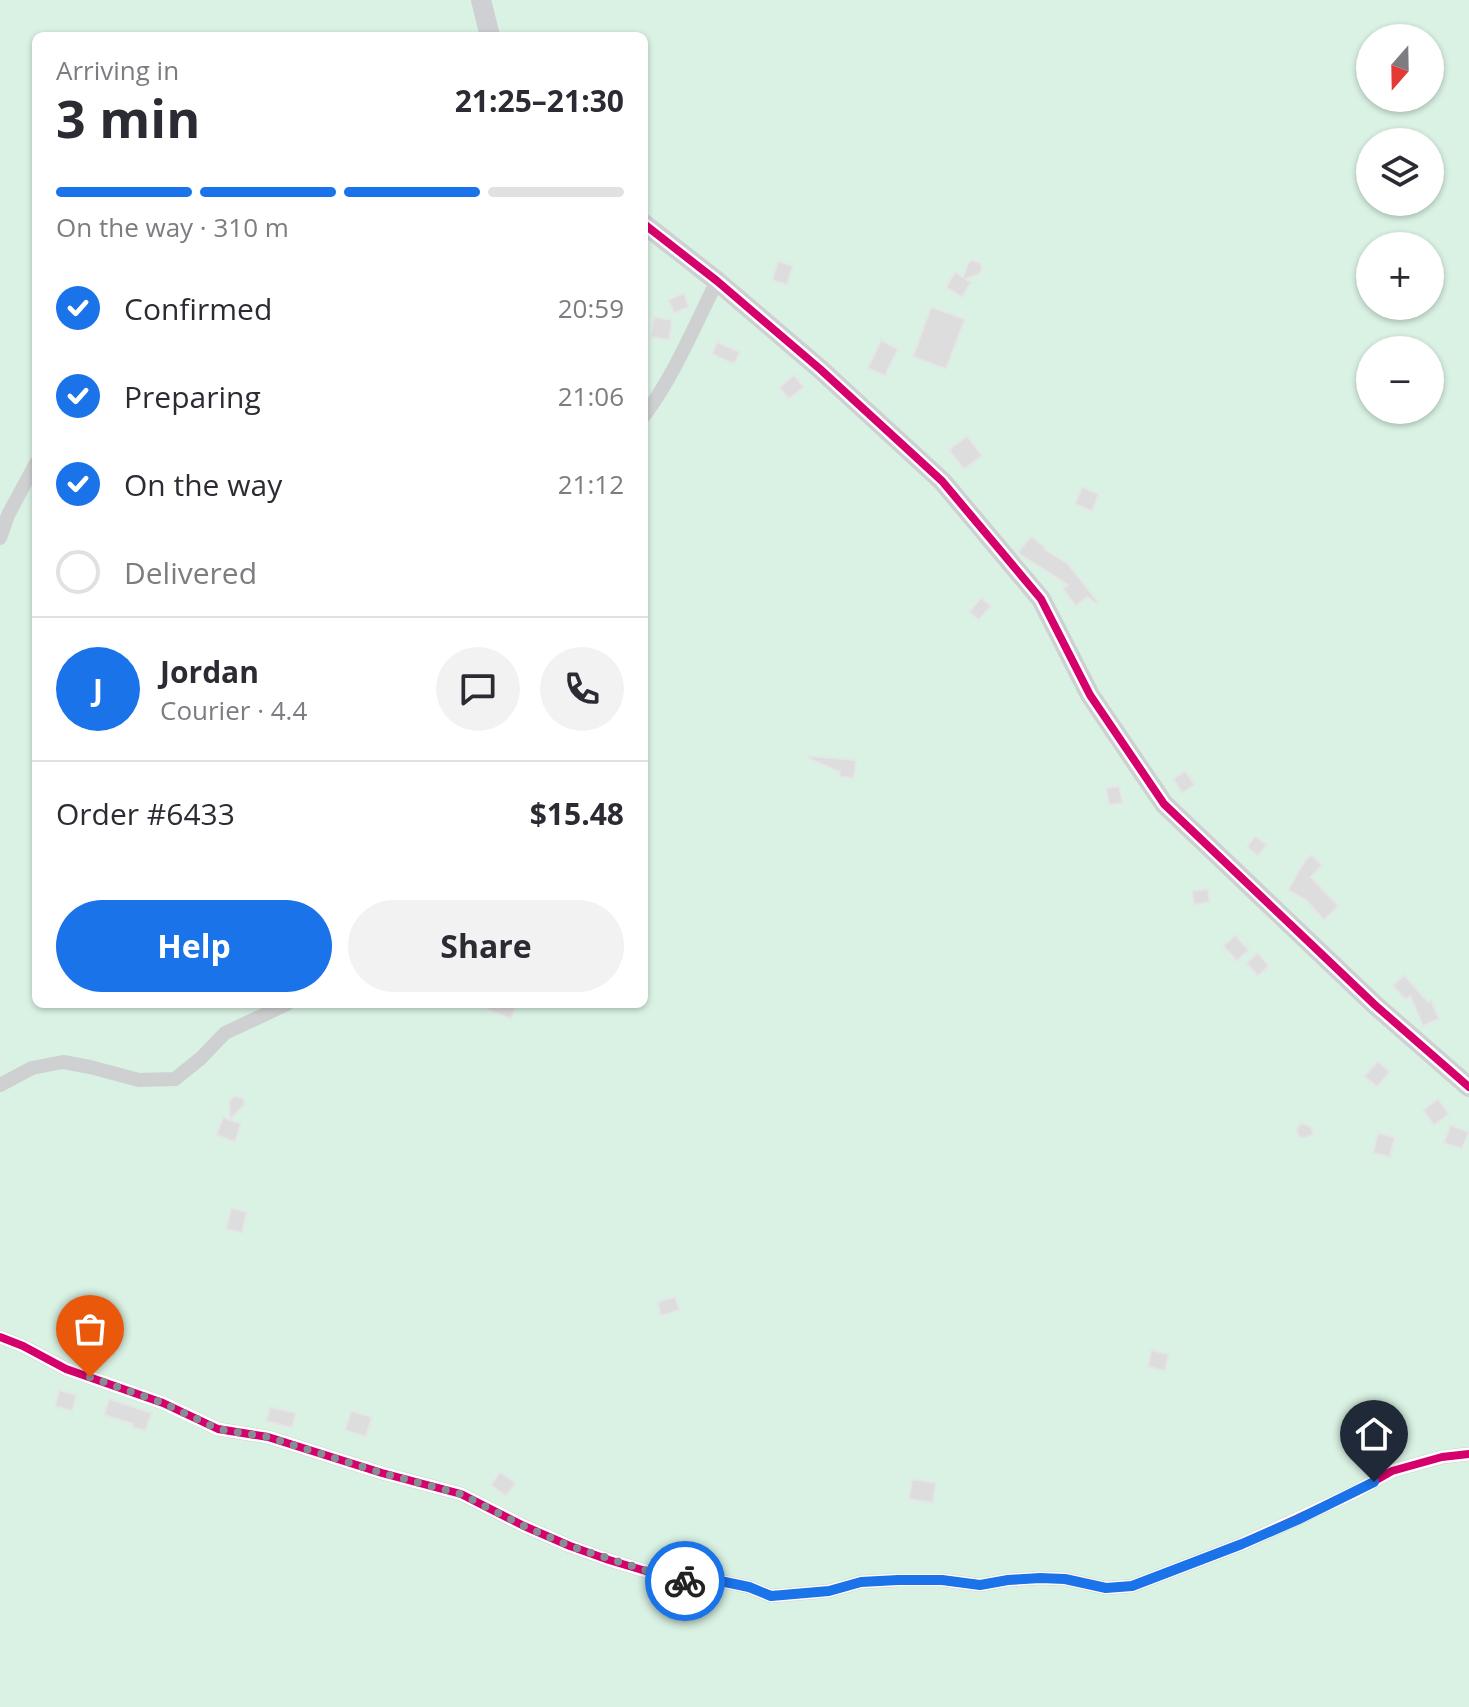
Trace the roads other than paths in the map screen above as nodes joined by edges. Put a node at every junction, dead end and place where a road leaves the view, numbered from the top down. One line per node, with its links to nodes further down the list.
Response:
1 (481, 0): 2 (street)
2 (489, 32)
3 (648, 227): 4 (street)
4 (717, 281): 5 (street); 10 (street)
5 (648, 411)
6 (32, 470): 7 (street)
7 (0, 538)
8 (278, 1008): 9 (street)
9 (0, 1085)
10 (1469, 1087)
11 (0, 1337): 12 (street)
12 (1469, 1454)

